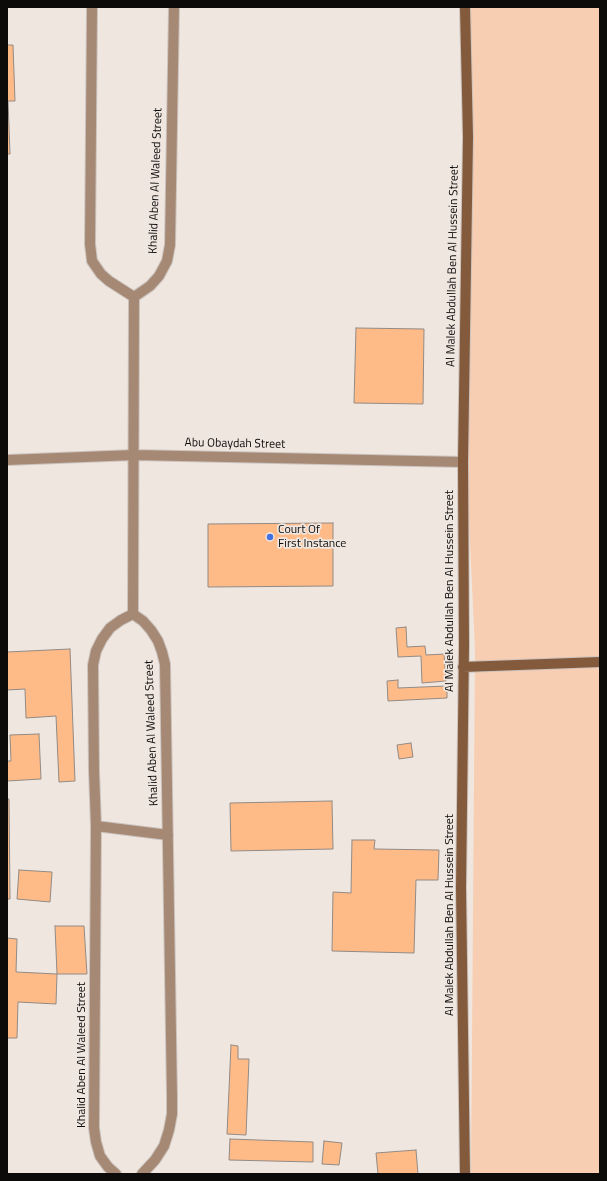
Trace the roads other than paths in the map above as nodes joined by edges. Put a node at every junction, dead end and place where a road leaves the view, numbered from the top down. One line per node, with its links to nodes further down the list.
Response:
1 (92, 7): 4 (street)
2 (174, 7): 4 (street, Khalid Aben Al Waleed Street)
3 (465, 7): 7 (main road, Al Malek Abdullah Ben Al Hussein Street)
4 (134, 297): 5 (street)
5 (134, 455): 6 (street, Abu Obaydah Street); 7 (street, Abu Obaydah Street); 8 (street)
6 (7, 460)
7 (462, 462): 10 (main road, Al Malek Abdullah Ben Al Hussein Street)
8 (133, 614): 11 (street, Khalid Aben Al Waleed Street); 12 (street, Khalid Aben Al Waleed Street)
9 (600, 662): 10 (main road)
10 (463, 667): 15 (main road, Al Malek Abdullah Ben Al Hussein Street)
11 (96, 826): 12 (street); 13 (street, Khalid Aben Al Waleed Street)
12 (168, 836): 14 (street, Khalid Aben Al Waleed Street)
13 (116, 1174)
14 (142, 1174)
15 (465, 1174)

